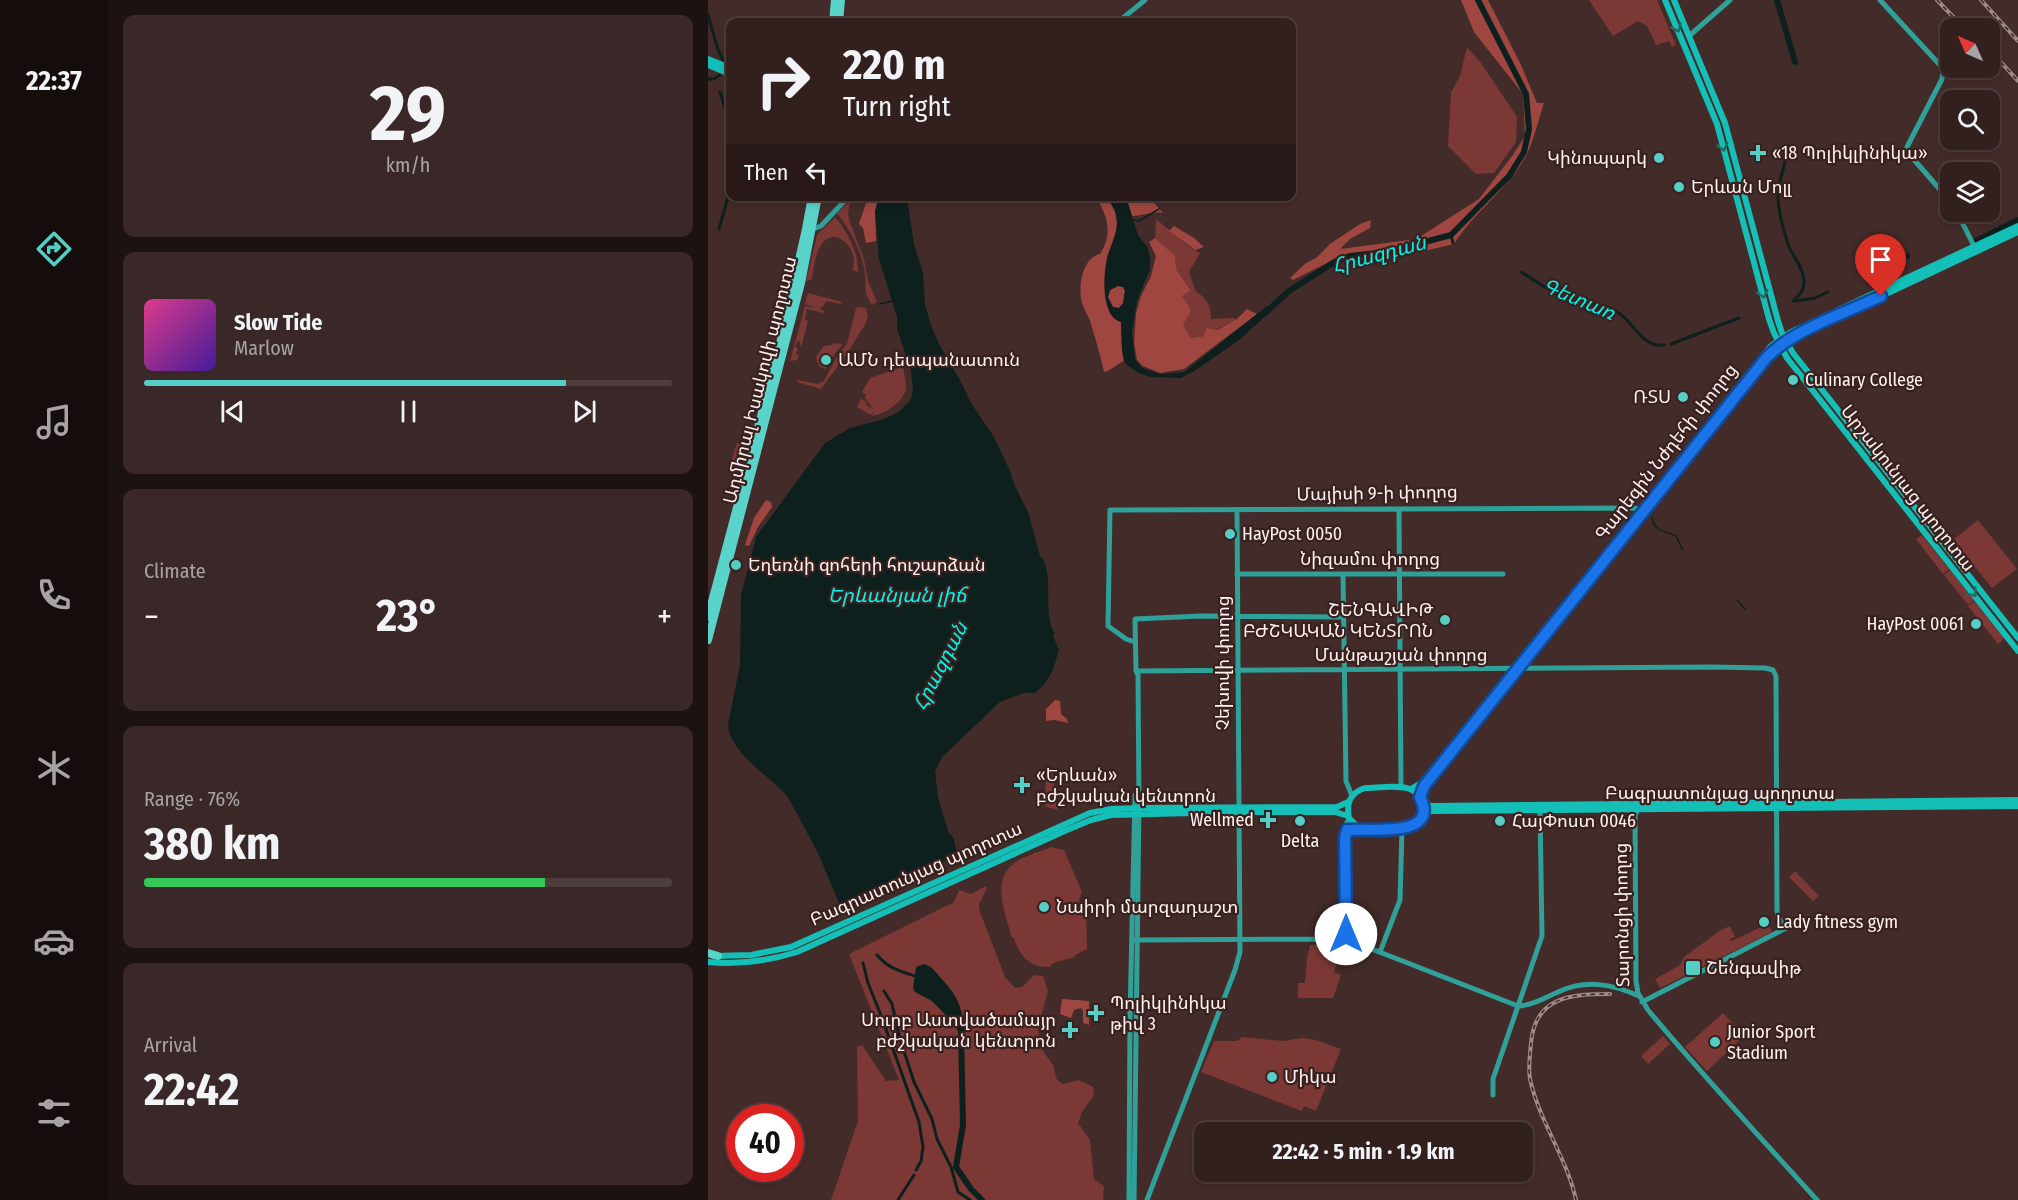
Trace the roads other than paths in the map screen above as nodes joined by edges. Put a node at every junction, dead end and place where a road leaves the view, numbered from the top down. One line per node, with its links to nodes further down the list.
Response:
1 (835, 0): 8 (highway)
2 (841, 0): 9 (highway)
3 (1145, 0): 10 (street)
4 (1665, 0): 15 (main road, Արշակունյաց պողոտա, one-way to 15)
5 (1674, 0): 11 (main road, Արշակունյաց պողոտա)
6 (1730, 0): 11 (street)
7 (1880, 0): 17 (street)
8 (838, 18)
9 (838, 18)
10 (1123, 18)
11 (1689, 36): 15 (main road, Արշակունյաց պողոտա)
12 (708, 59): 14 (main road)
13 (708, 65): 16 (main road)
14 (726, 66)
15 (1700, 71): 26 (main road, Արշակունյաց պողոտա)
16 (726, 72)
17 (1940, 190)
18 (812, 201): 23 (highway, Ադմիրալ Իսակովի պողոտա)
19 (817, 201): 23 (highway, Ադմիրալ Իսակովի պողոտա)
20 (844, 201): 23 (street)
21 (1962, 222): 25 (street)
22 (2018, 226): 25 (main road, Գարեգին Նժդեհի փողոց)
23 (810, 229): 40 (highway, Ադմիրալ Իսակովի պողոտա); 43 (highway, Ադմիրալ Իսակովի պողոտա)
24 (2018, 232): 25 (main road, Գարեգին Նժդեհի փողոց)
25 (1976, 250): 26 (main road, Գարեգին Նժդեհի փողոց)
26 (1781, 341): 27 (main road, Արշակունյաց պողոտա); 28 (main road, Արշակունյաց պողոտա); 32 (main road, Գարեգին Նժդեհի փողոց)
27 (1841, 414): 28 (main road); 29 (main road, Արշակունյաց պողոտա)
28 (1835, 419): 29 (main road, Արշակունյաց պողոտա)
29 (1846, 426): 33 (main road, Արշակունյաց պողոտա); 34 (main road, Արշակունյաց պողոտա)
30 (1237, 510): 31 (street, Մայիսի 9-ի փողոց); 35 (street, Չեխովի փողոց); 44 (street, Մայիսի 9-ի փողոց)
31 (1399, 510): 32 (street, Մայիսի 9-ի փողոց); 37 (street)
32 (1642, 510): 47 (main road, Գարեգին Նժդեհի փողոց)
33 (1943, 542): 34 (main road); 42 (main road, Արշակունյաց պողոտա)
34 (1936, 547): 45 (main road, Արշակունյաց պողոտա, one-way to 45)
35 (1237, 574): 36 (street, Նիզամու փողոց); 39 (street, Չեխովի փողոց)
36 (1343, 574): 37 (street, Նիզամու փողոց); 41 (street)
37 (1399, 574): 38 (street, Նիզամու փողոց); 46 (street)
38 (1503, 574)
39 (1237, 616): 41 (street); 44 (street); 48 (street, Չեխովի փողոց)
40 (708, 617)
41 (1343, 617): 49 (street)
42 (2018, 638)
43 (708, 640)
44 (1135, 642): 50 (street)
45 (2018, 651)
46 (1400, 669): 47 (street, Մանթաշյան փողոց); 49 (street, Մանթաշյան փողոց); 52 (street)
47 (1515, 669): 53 (main road, Գարեգին Նժդեհի փողոց); 56 (main road, Գարեգին Նժդեհի փողոց); 58 (street, Մանթաշյան փողոց)
48 (1238, 670): 49 (street, Մանթաշյան փողոց); 50 (street, Մանթաշյան փողոց); 63 (street, Չեխովի փողոց)
49 (1344, 670): 51 (street)
50 (1136, 671): 62 (street)
51 (1347, 787): 54 (street); 55 (street)
52 (1401, 788): 53 (main road); 54 (main road)
53 (1411, 789): 56 (main road)
54 (1359, 790): 55 (main road)
55 (1350, 799): 63 (main road, Բագրատունյաց պողոտա); 65 (main road)
56 (1421, 800): 60 (main road, Բագրատունյաց պողոտա); 64 (main road)
57 (2018, 800): 58 (main road, Բագրատունյաց պողոտա)
58 (1777, 806): 59 (main road, Բագրատունյաց պողոտա); 60 (main road, Բագրատունյաց պողոտա); 77 (street)
59 (2018, 806)
60 (1639, 807): 61 (main road, Բագրատունյաց պողոտա); 77 (street, Տարոնցի փողոց)
61 (1540, 809): 64 (main road, Բագրատունյաց պողոտա); 78 (street)
62 (1137, 811): 63 (main road, Բագրատունյաց պողոտա); 69 (main road, Բագրատունյաց պողոտա); 72 (street)
63 (1239, 812): 65 (main road, Բագրատունյաց պողոտա); 70 (street, Չեխովի փողոց)
64 (1423, 815): 67 (main road)
65 (1349, 817): 66 (main road); 68 (street)
66 (1363, 829): 67 (main road); 68 (street)
67 (1402, 829): 73 (street)
68 (1347, 830): 71 (street)
69 (855, 923): 75 (main road, Բագրատունյաց պողոտա); 76 (main road, Բագրատունյաց պողոտա)
70 (1239, 939): 71 (street); 72 (street); 81 (street, Չեխովի փողոց)
71 (1346, 939): 73 (street)
72 (1135, 940): 80 (street)
73 (1380, 952): 78 (street)
74 (708, 954): 75 (highway)
75 (718, 956)
76 (708, 962)
77 (1640, 999): 78 (street); 82 (street, Տարոնցի փողոց)
78 (1518, 1006): 79 (street)
79 (1493, 1095)
80 (1133, 1200)
81 (1146, 1200)
82 (1817, 1200)

